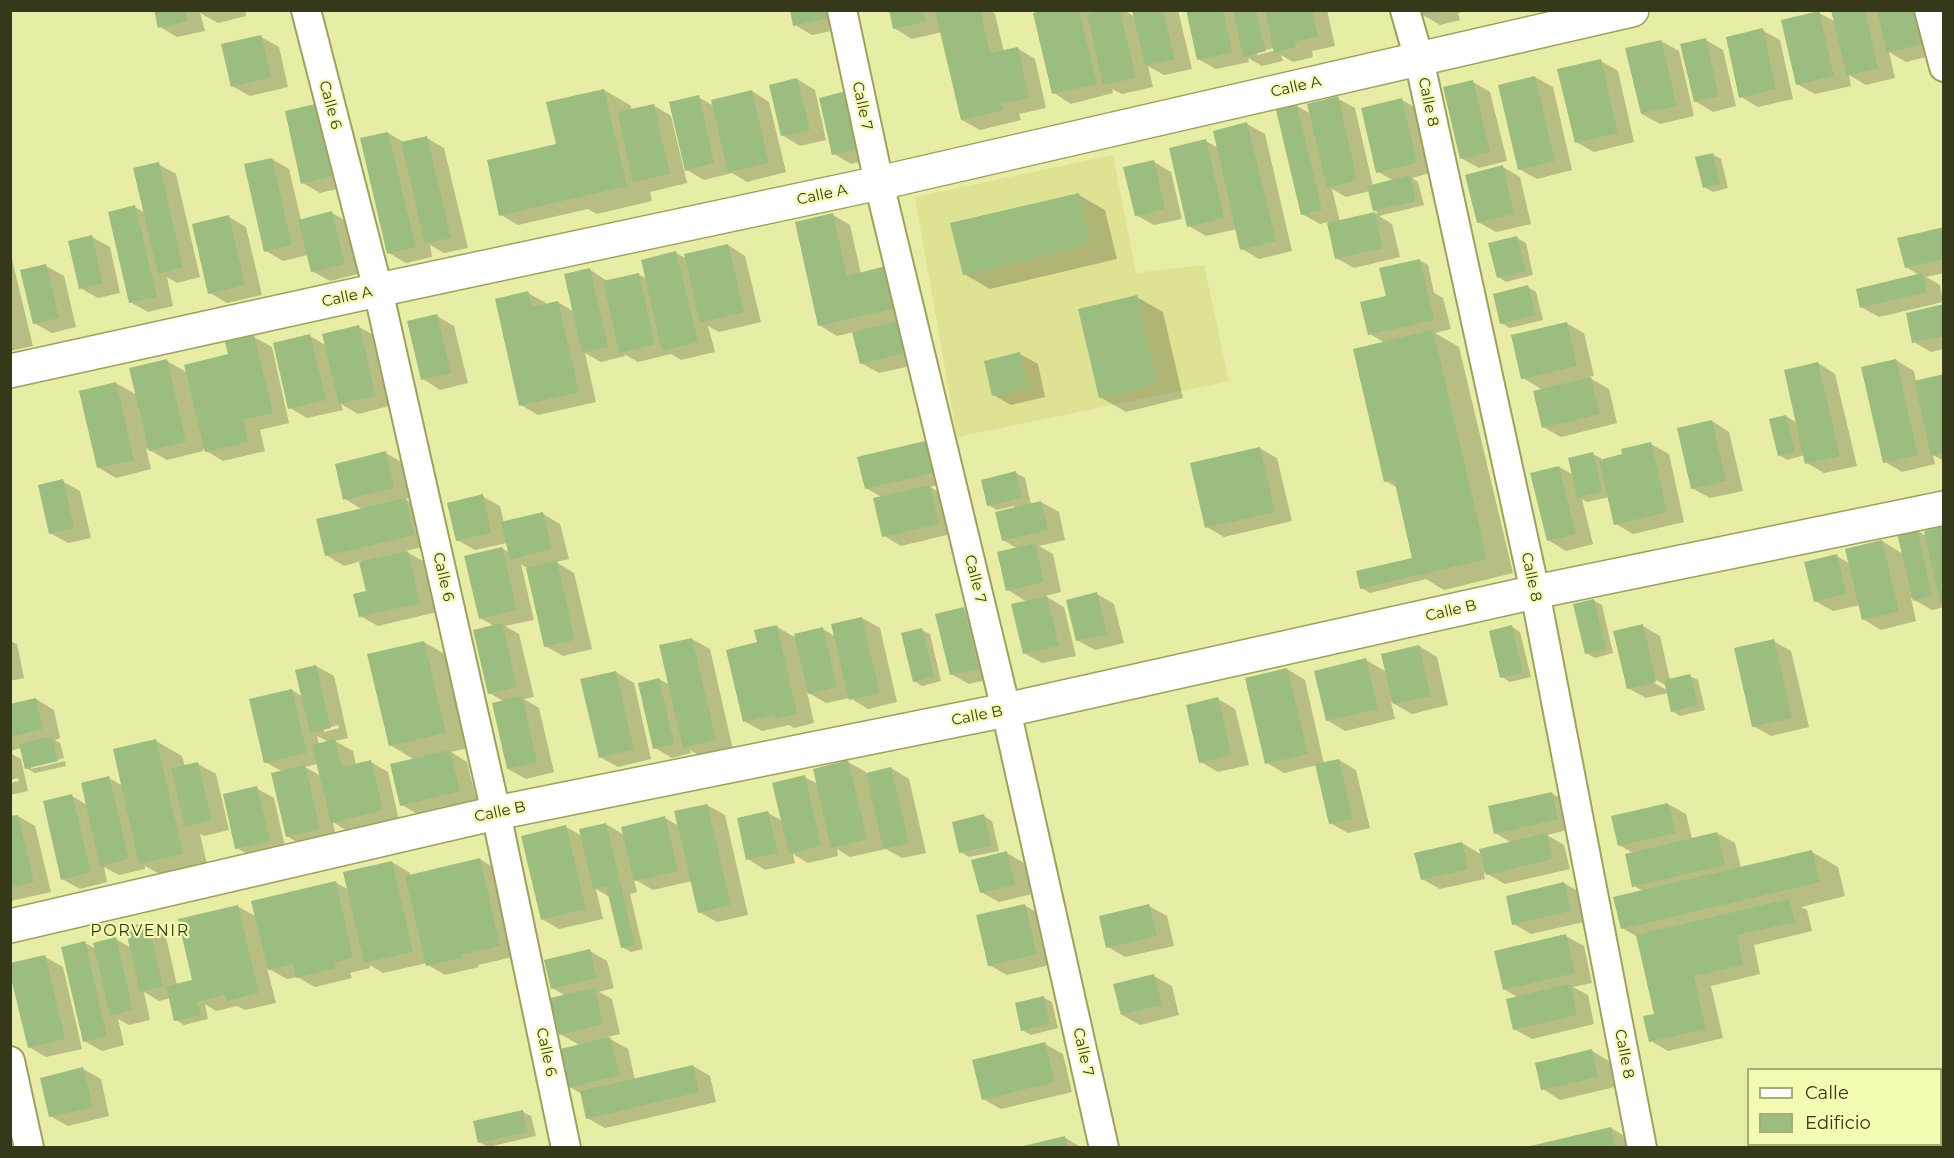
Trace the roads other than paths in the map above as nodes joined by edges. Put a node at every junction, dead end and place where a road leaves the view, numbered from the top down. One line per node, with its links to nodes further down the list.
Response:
1 (306, 10): 9 (street, Calle 6)
2 (842, 10): 8 (street, Calle 7)
3 (1404, 10): 6 (street, Calle 8)
4 (1632, 10): 6 (street, Calle A)
5 (1929, 10): 7 (street)
6 (1419, 59): 8 (street, Calle A); 12 (street, Calle 8)
7 (1944, 67)
8 (879, 183): 9 (street, Calle A); 13 (street, Calle 7)
9 (378, 290): 10 (street, Calle A); 14 (street, Calle 6)
10 (10, 371)
11 (1944, 508): 12 (street, Calle B)
12 (1535, 592): 13 (street, Calle B); 20 (street, Calle 8)
13 (1006, 710): 14 (street, Calle B); 19 (street, Calle 7)
14 (496, 813): 15 (street, Calle B); 18 (street, Calle 6)
15 (10, 926)
16 (10, 1061): 17 (street)
17 (29, 1148)
18 (566, 1148)
19 (1104, 1148)
20 (1642, 1148)

